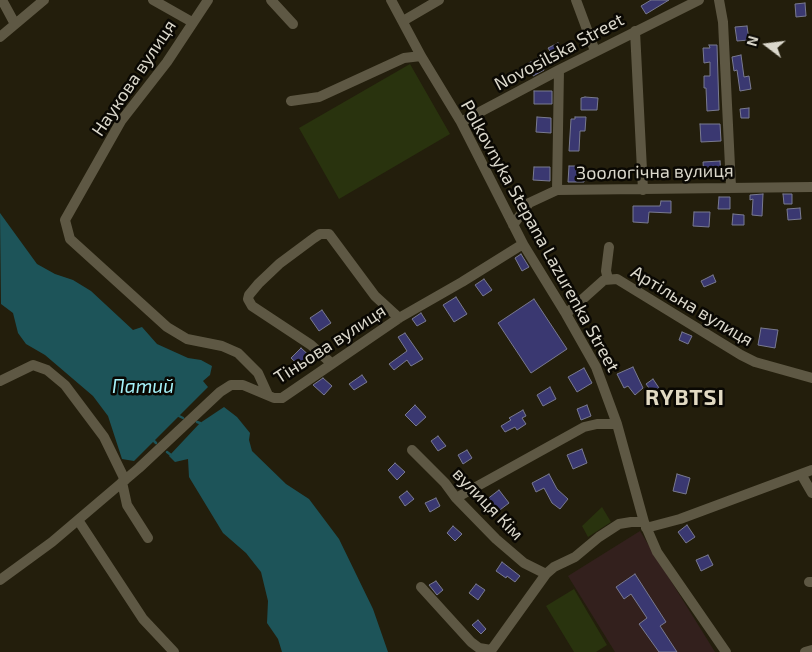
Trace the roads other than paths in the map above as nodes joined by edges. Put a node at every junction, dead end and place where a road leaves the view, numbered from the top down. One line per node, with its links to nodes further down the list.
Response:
1 (2, 0): 13 (street)
2 (44, 0): 13 (street)
3 (153, 0): 12 (street)
4 (208, 0): 12 (street, Наукова вулиця)
5 (270, 0): 14 (street)
6 (391, 0): 11 (street, Polkovnyka Stepana Lazurenka Street)
7 (439, 0): 11 (street)
8 (576, 0): 17 (street)
9 (699, 0): 15 (street, Novosilska Street)
10 (719, 0): 22 (street)
11 (403, 21): 18 (street, Polkovnyka Stepana Lazurenka Street)
12 (192, 22): 35 (street, Наукова вулиця)
13 (15, 24): 16 (street)
14 (292, 24)
15 (635, 31): 17 (street, Novosilska Street); 25 (street)
16 (0, 37)
17 (595, 51): 19 (street, Novosilska Street)
18 (421, 56): 20 (street); 21 (street, Polkovnyka Stepana Lazurenka Street)
19 (559, 70): 21 (street, Novosilska Street); 24 (street)
20 (291, 101)
21 (461, 122): 26 (street, Polkovnyka Stepana Lazurenka Street)
22 (731, 187): 23 (street, Зоологічна вулиця); 25 (street, Зоологічна вулиця)
23 (812, 187)
24 (557, 190): 25 (street, Зоологічна вулиця); 26 (street, Зоологічна вулиця)
25 (643, 190)
26 (513, 225): 27 (street, Polkovnyka Stepana Lazurenka Street)
27 (523, 244): 30 (street, Polkovnyka Stepana Lazurenka Street); 31 (street, Тіньова вулиця)
28 (609, 247): 29 (street)
29 (608, 279): 30 (street, Артільна вулиця); 33 (street, Артільна вулиця)
30 (566, 314): 36 (street, Polkovnyka Stepana Lazurenka Street)
31 (399, 318): 32 (street, Тіньова вулиця); 32 (street)
32 (331, 363): 35 (street, Тіньова вулиця)
33 (812, 378)
34 (0, 382): 40 (street)
35 (268, 395): 40 (street, Тіньова вулиця)
36 (617, 424): 42 (street); 44 (street, Polkovnyka Stepana Lazurenka Street)
37 (412, 450): 42 (street, вулиця Кім)
38 (812, 470): 39 (street)
39 (801, 474): 41 (street); 44 (street)
40 (124, 481): 43 (street, Тіньова вулиця); 45 (street)
41 (812, 492)
42 (456, 498): 46 (street, вулиця Кім)
43 (78, 520): 47 (street, Тіньова вулиця); 51 (street)
44 (645, 525): 46 (street); 52 (street, Polkovnyka Stepana Lazurenka Street)
45 (148, 538)
46 (546, 574): 50 (street)
47 (0, 580)
48 (421, 587): 50 (street)
49 (812, 650): 53 (street)
50 (491, 651)
51 (174, 652)
52 (726, 652)
53 (805, 652)

